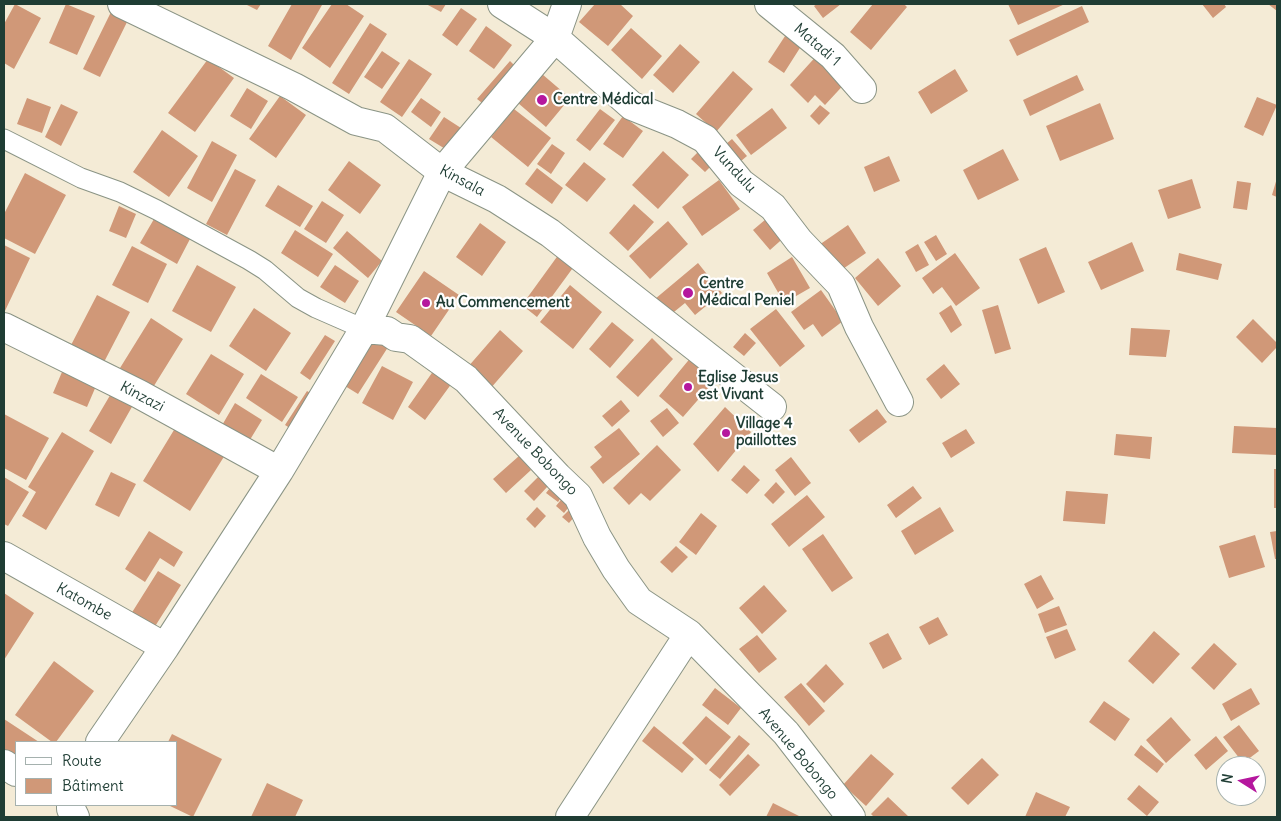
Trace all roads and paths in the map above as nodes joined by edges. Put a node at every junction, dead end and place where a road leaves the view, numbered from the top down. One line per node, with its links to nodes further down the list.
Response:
1 (122, 4): 8 (street, Kinsala)
2 (502, 4): 5 (street, Vundulu)
3 (567, 4): 5 (street)
4 (769, 4): 6 (street, Matadi 1)
5 (555, 38): 8 (street); 11 (street, Vundulu)
6 (862, 89)
7 (4, 139): 10 (lane)
8 (442, 172): 10 (street); 12 (street, Kinsala)
9 (4, 327): 13 (street, Kinzazi)
10 (364, 329): 13 (street); 15 (street, Avenue Bobongo)
11 (899, 402)
12 (772, 407)
13 (279, 471): 16 (street)
14 (4, 556): 16 (street, Katombe)
15 (689, 634): 20 (street); 21 (street, Avenue Bobongo)
16 (165, 647): 17 (street)
17 (101, 741)
18 (4, 764): 19 (street)
19 (15, 771)
20 (570, 817)
21 (851, 817)

